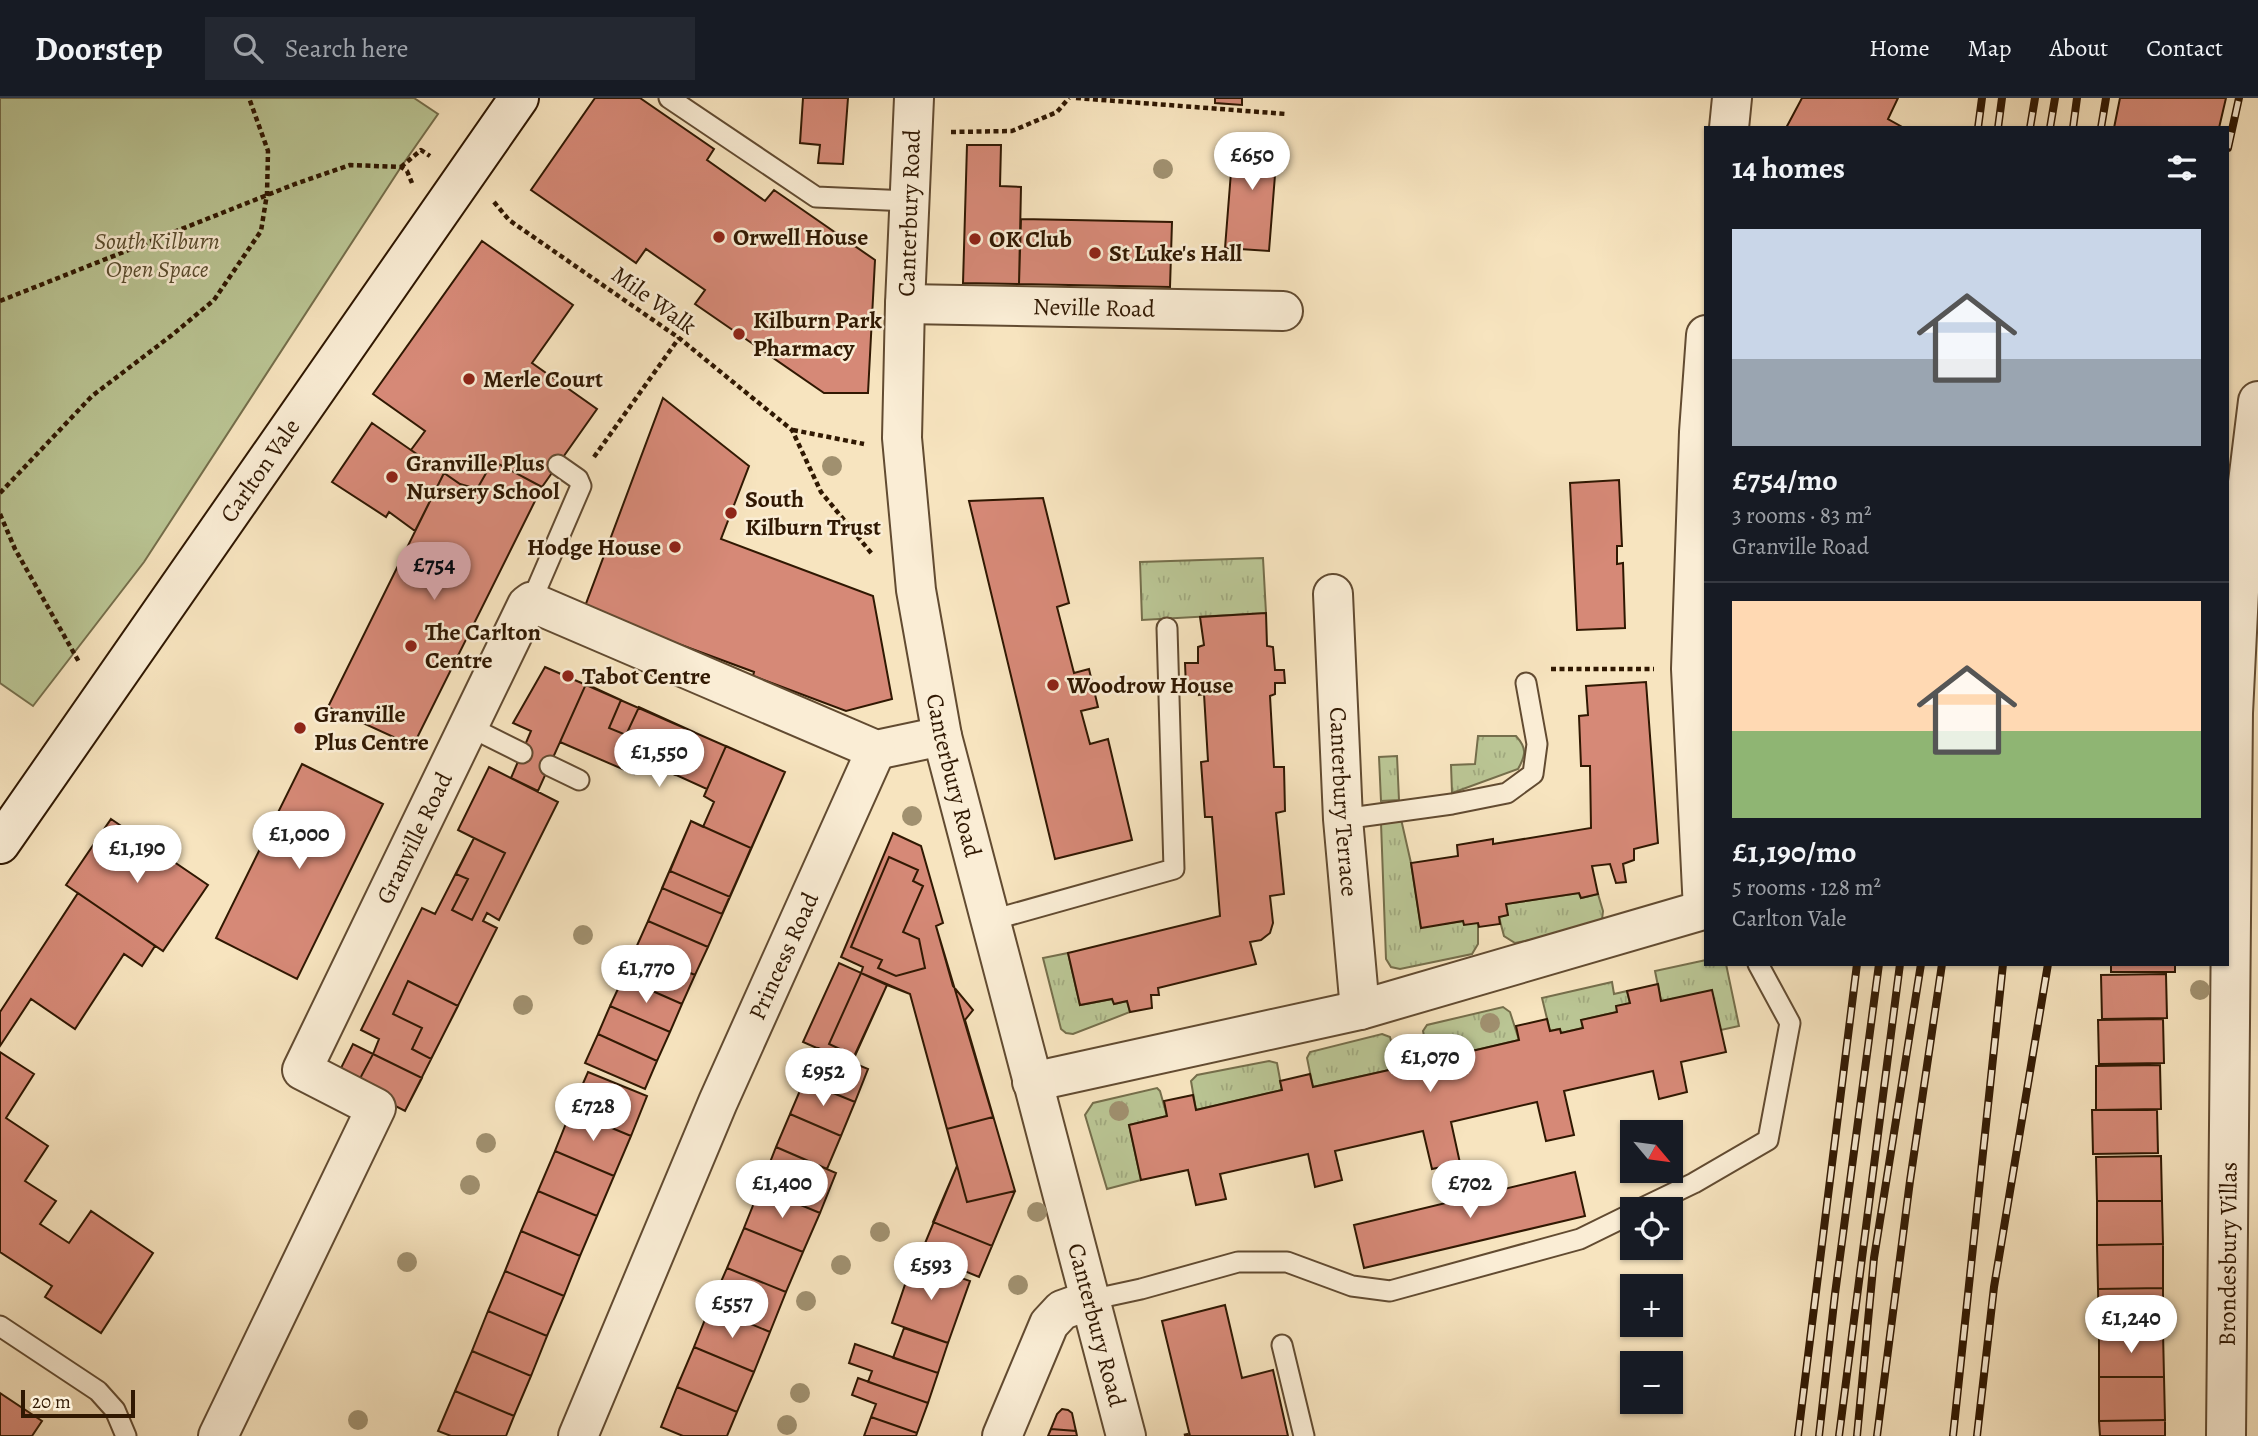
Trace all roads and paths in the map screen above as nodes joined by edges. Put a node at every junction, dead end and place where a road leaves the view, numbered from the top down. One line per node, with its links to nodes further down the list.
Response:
1 (249, 98): 13 (path)
2 (519, 98): 34 (street, Carlton Vale)
3 (669, 98): 14 (lane)
4 (1069, 98): 8 (path)
5 (1076, 98): 7 (path)
6 (1732, 98): 9 (street)
7 (1286, 114)
8 (913, 115): 14 (street, Canterbury Road)
9 (1729, 126)
10 (430, 156): 11 (path)
11 (401, 167): 12 (path); 13 (path)
12 (414, 187)
13 (267, 194): 16 (path); 26 (path)
14 (909, 201): 17 (street, Canterbury Road)
15 (494, 202): 19 (path, Mile Walk)
16 (0, 302)
17 (905, 304): 18 (street, Neville Road); 23 (street, Canterbury Road)
18 (1283, 312)
19 (679, 338): 22 (path, Mile Walk); 25 (path)
20 (1704, 363): 32 (street)
21 (2258, 401): 39 (street, Brondesbury Villas)
22 (793, 430): 23 (path, Mile Walk); 28 (path, Mile Walk)
23 (902, 438): 28 (street, Canterbury Road)
24 (558, 466): 25 (lane)
25 (579, 479): 30 (lane)
26 (0, 493)
27 (0, 514): 34 (path)
28 (916, 590): 36 (street, Canterbury Road)
29 (1333, 594): 42 (street, Canterbury Terrace)
30 (531, 601): 35 (street, Granville Road); 37 (street)
31 (1167, 628): 47 (lane)
32 (1691, 669): 33 (path); 44 (street)
33 (1526, 683): 42 (lane)
34 (100, 699): 43 (street, Carlton Vale)
35 (468, 726): 38 (lane); 57 (street, Granville Road)
36 (942, 736): 37 (street); 47 (street, Canterbury Road)
37 (876, 750): 58 (street, Princess Road)
38 (522, 752)
39 (2230, 762): 45 (street, Brondesbury Villas)
40 (550, 766): 41 (lane)
41 (579, 780)
42 (1343, 819): 49 (street, Canterbury Terrace)
43 (0, 844)
44 (1704, 895)
45 (2245, 895): 62 (street, Brondesbury Villas)
46 (1704, 912): 49 (street)
47 (992, 920): 50 (street, Canterbury Road)
48 (1759, 966): 51 (lane)
49 (1360, 1010): 50 (street)
50 (1032, 1082): 53 (street, Canterbury Road)
51 (1665, 1197)
52 (1620, 1219): 53 (lane)
53 (1090, 1300): 59 (street); 60 (street, Canterbury Road)
54 (0, 1326): 56 (lane)
55 (1282, 1345): 61 (lane)
56 (126, 1436)
57 (218, 1436)
58 (579, 1436)
59 (1002, 1436)
60 (1126, 1436)
61 (1304, 1436)
62 (2226, 1436)

